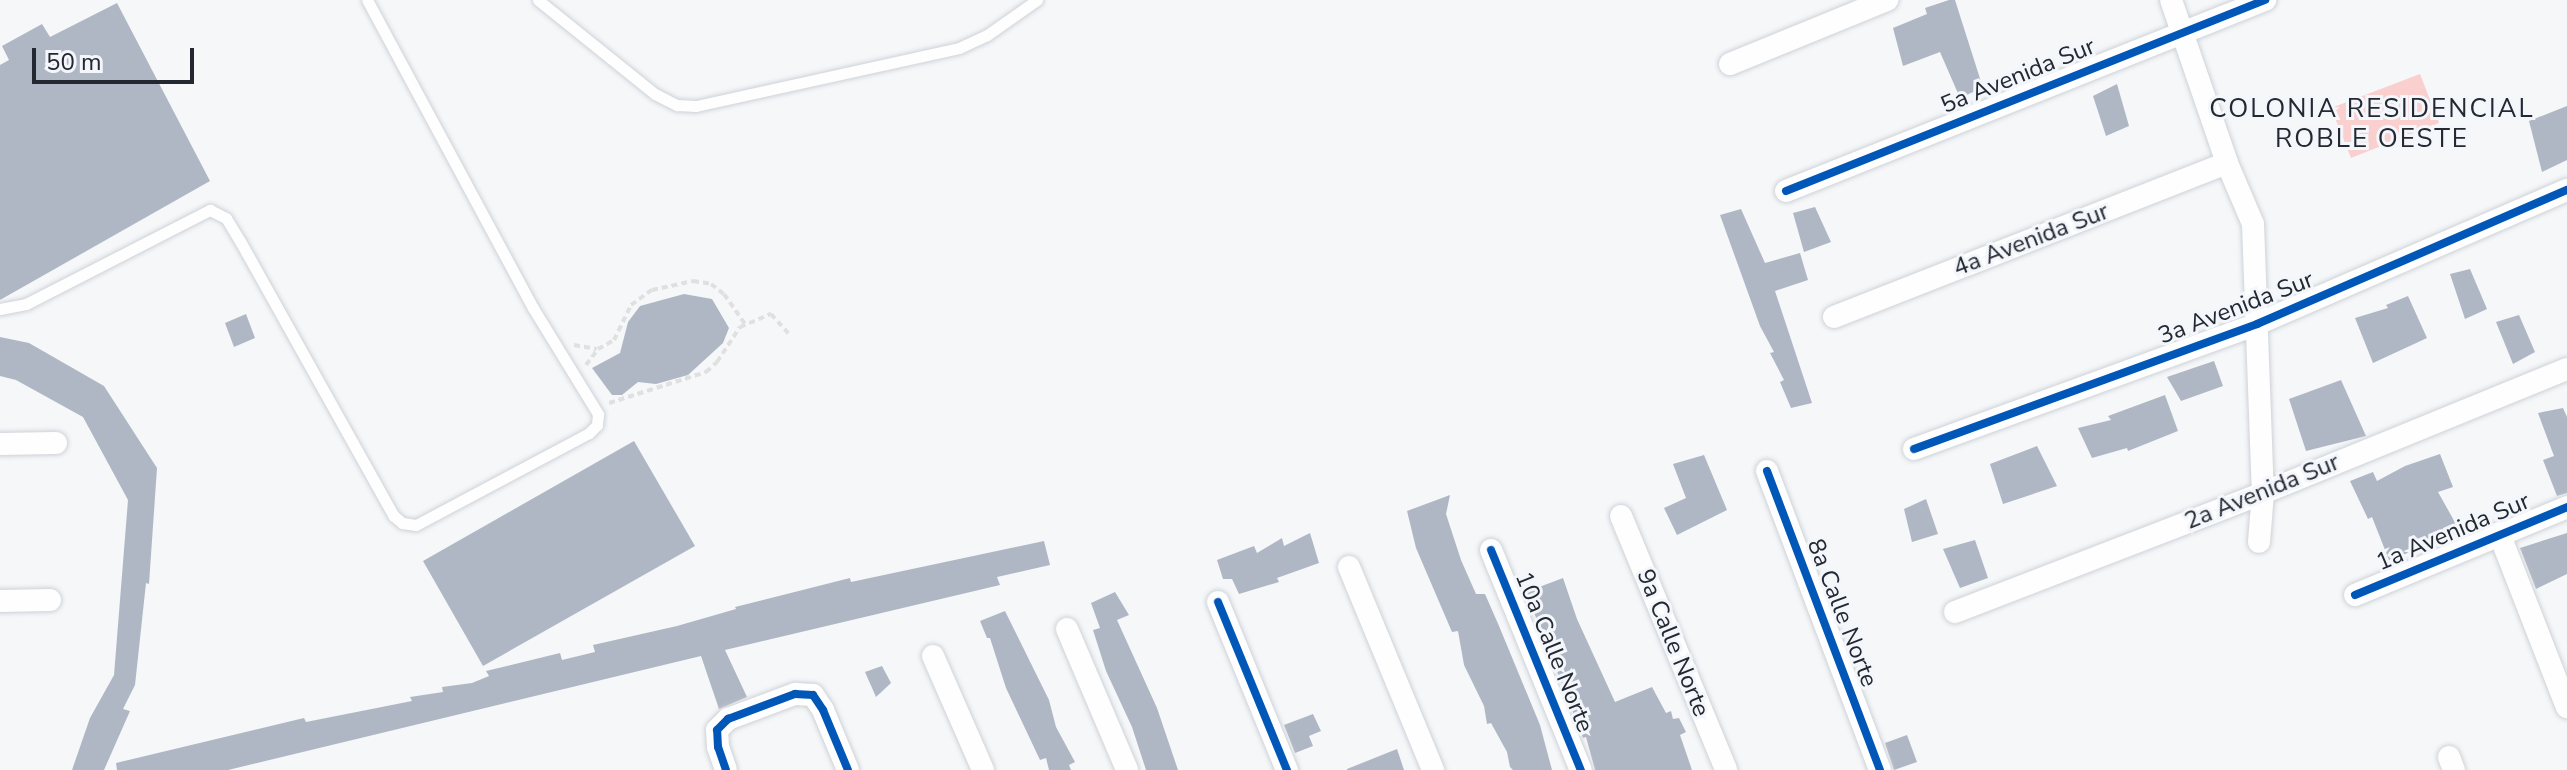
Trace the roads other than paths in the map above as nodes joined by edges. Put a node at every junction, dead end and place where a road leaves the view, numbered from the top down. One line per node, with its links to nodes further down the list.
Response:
1 (367, 0): 12 (lane)
2 (538, 0): 3 (lane)
3 (1037, 0)
4 (1887, 0): 8 (street)
5 (2171, 0): 7 (street)
6 (2265, 0): 7 (street, 5a Avenida Sur)
7 (2180, 32): 9 (street); 11 (street, 5a Avenida Sur)
8 (1730, 64)
9 (2227, 163): 13 (street, 4a Avenida Sur); 14 (street)
10 (2567, 190): 14 (street, 3a Avenida Sur)
11 (1786, 191)
12 (0, 309)
13 (1834, 317)
14 (2257, 324): 18 (street, 3a Avenida Sur); 20 (street)
15 (2567, 369): 20 (street, 2a Avenida Sur)
16 (56, 443): 17 (street)
17 (0, 444)
18 (1914, 449)
19 (1767, 471): 43 (street, 8a Calle Norte)
20 (2263, 493): 24 (street); 31 (street, 2a Avenida Sur)
21 (2567, 507): 23 (street, 1a Avenida Sur)
22 (1621, 516): 42 (street, 9a Calle Norte)
23 (2499, 533): 27 (street, 1a Avenida Sur); 34 (street)
24 (2259, 542)
25 (1491, 550): 41 (street, 10a Calle Norte)
26 (1349, 567): 40 (street)
27 (2355, 595)
28 (50, 600): 29 (street)
29 (0, 601)
30 (1218, 602): 39 (street)
31 (1955, 612)
32 (1067, 629): 38 (street)
33 (933, 656): 37 (street)
34 (2567, 707)
35 (726, 770): 36 (street)
36 (848, 770)
37 (983, 770)
38 (1127, 770)
39 (1287, 770)
40 (1433, 770)
41 (1581, 770)
42 (1726, 770)
43 (1880, 770)

